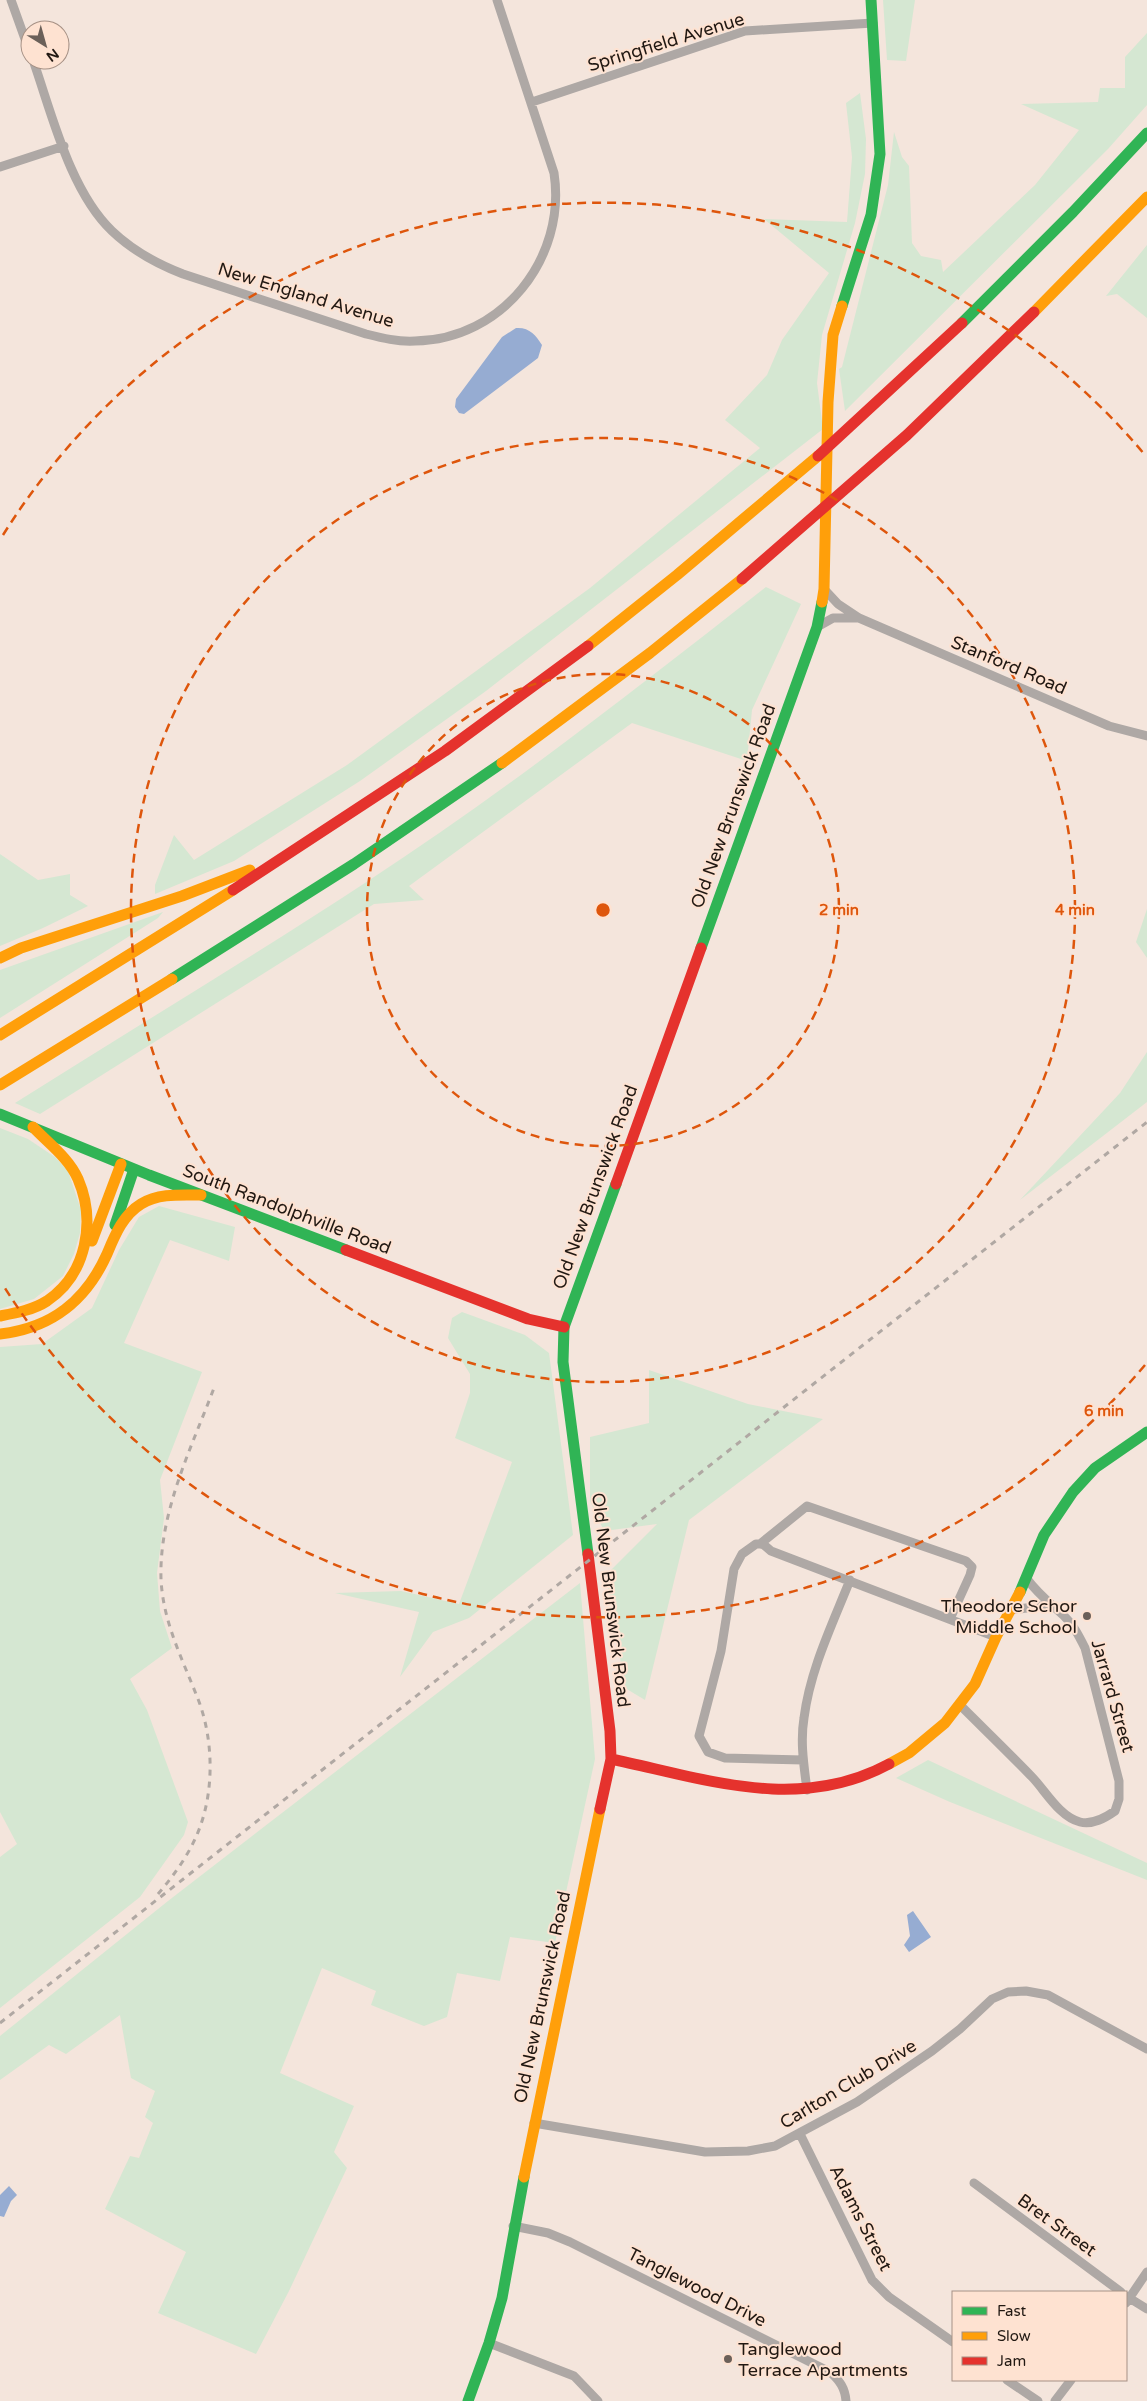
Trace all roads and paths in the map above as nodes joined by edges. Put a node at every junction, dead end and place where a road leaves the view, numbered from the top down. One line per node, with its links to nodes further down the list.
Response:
1 (11, 0): 5 (street)
2 (497, 0): 7 (street, New England Avenue)
3 (871, 0): 4 (main road, Old New Brunswick Road)
4 (873, 23): 7 (street, Springfield Avenue); 12 (main road, Old New Brunswick Road)
5 (20, 25)
6 (37, 70): 9 (street, New England Avenue)
7 (532, 102): 9 (street, New England Avenue)
8 (1147, 133): 16 (main road)
9 (64, 146): 10 (street)
10 (0, 167)
11 (1147, 197): 19 (main road)
12 (824, 589): 13 (street, Stanford Road); 14 (main road, Old New Brunswick Road)
13 (859, 618): 14 (street, Stanford Road); 15 (street, Stanford Road)
14 (817, 627): 29 (main road, Old New Brunswick Road)
15 (1147, 736)
16 (284, 857): 17 (main road); 18 (main road)
17 (0, 958)
18 (0, 1035)
19 (5, 1082): 20 (main road)
20 (0, 1093)
21 (0, 1114): 22 (main road, South Randolphville Road)
22 (33, 1127): 23 (main road, South Randolphville Road); 27 (main road)
23 (121, 1164): 24 (main road, South Randolphville Road); 27 (main road)
24 (134, 1169): 25 (main road, South Randolphville Road); 26 (main road)
25 (201, 1195): 26 (main road); 29 (main road, South Randolphville Road)
26 (114, 1234): 30 (main road)
27 (83, 1260): 28 (main road)
28 (0, 1316)
29 (564, 1327): 40 (main road, Old New Brunswick Road)
30 (0, 1334)
31 (1147, 1432): 33 (main road)
32 (760, 1544): 34 (street); 37 (street); 41 (street)
33 (1027, 1579): 35 (street, Jarrard Street); 36 (main road)
34 (850, 1580): 37 (street); 41 (street)
35 (1049, 1605): 36 (street); 39 (street, Jarrard Street)
36 (1010, 1610): 38 (main road)
37 (950, 1619): 38 (street)
38 (996, 1637): 39 (main road)
39 (960, 1705): 42 (main road)
40 (611, 1759): 42 (main road); 44 (main road, Old New Brunswick Road)
41 (803, 1760): 42 (street)
42 (807, 1790)
43 (1147, 2049): 45 (street, Carlton Club Drive)
44 (534, 2123): 45 (street, Carlton Club Drive); 47 (main road, Old New Brunswick Road)
45 (800, 2134): 52 (street, Adams Street)
46 (974, 2183): 49 (street, Bret Street)
47 (513, 2226): 53 (main road, Old New Brunswick Road); 58 (street, Tanglewood Drive)
48 (1147, 2272): 50 (street)
49 (1120, 2291)
50 (1127, 2299): 51 (street)
51 (1147, 2309)
52 (952, 2341)
53 (489, 2343): 56 (main road, Old New Brunswick Road); 57 (street)
54 (1008, 2381): 59 (street)
55 (1070, 2381): 60 (street)
56 (468, 2401)
57 (598, 2401)
58 (846, 2401)
59 (1038, 2401)
60 (1056, 2401)

